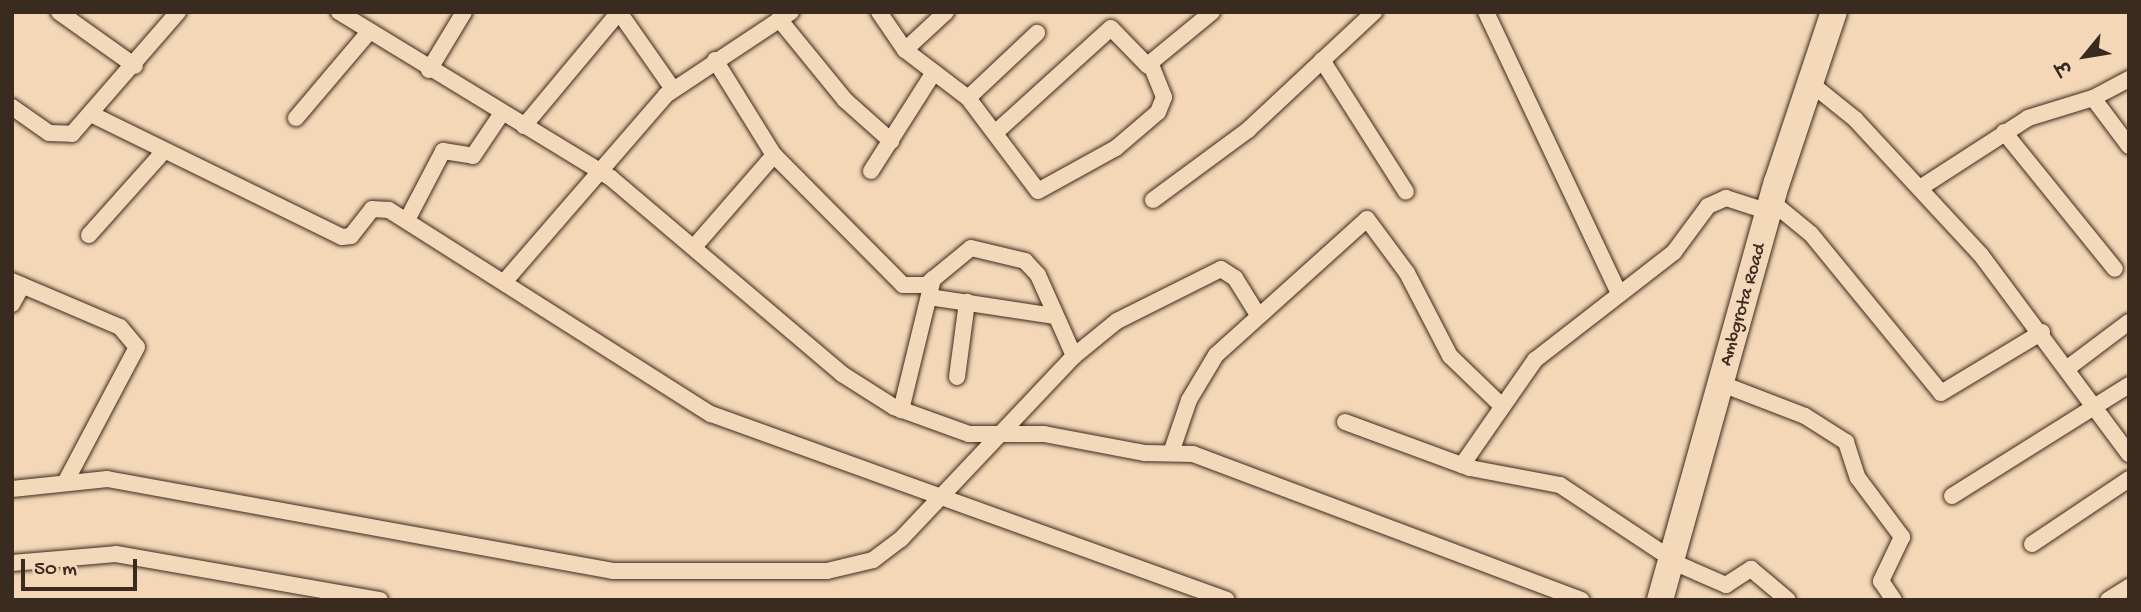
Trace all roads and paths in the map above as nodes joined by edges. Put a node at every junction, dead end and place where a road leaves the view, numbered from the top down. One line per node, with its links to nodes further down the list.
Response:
1 (59, 12): 18 (street)
2 (178, 12): 18 (street)
3 (339, 12): 13 (street)
4 (464, 12): 20 (street)
5 (879, 12): 15 (street)
6 (946, 12): 15 (street)
7 (1212, 12): 19 (street)
8 (1374, 12): 17 (street)
9 (1486, 12): 51 (street)
10 (1816, 12): 43 (main road)
11 (1834, 12): 23 (main road, Ambgrota Road)
12 (785, 16): 16 (street); 34 (street)
13 (369, 32): 20 (street); 30 (street)
14 (1037, 33): 25 (street)
15 (905, 50): 21 (street)
16 (715, 60): 24 (street); 37 (street)
17 (1322, 60): 41 (street); 42 (street)
18 (135, 66): 29 (street)
19 (1148, 66): 33 (street); 33 (street)
20 (429, 70): 28 (street)
21 (934, 72): 25 (street); 34 (street)
22 (2129, 79): 26 (street)
23 (1809, 82): 40 (street); 43 (main road, Ambgrota Road)
24 (673, 89): 31 (street); 38 (street)
25 (968, 98): 33 (street)
26 (2093, 98): 32 (street); 35 (street)
27 (12, 107): 29 (street)
28 (502, 113): 31 (street); 44 (street)
29 (94, 116): 36 (street)
30 (296, 118)
31 (524, 126): 38 (street)
32 (2004, 132): 40 (street); 47 (street)
33 (995, 133)
34 (891, 141): 39 (street)
35 (2129, 146)
36 (164, 151): 44 (street); 45 (street)
37 (774, 155): 46 (street); 48 (street)
38 (596, 169): 46 (street); 49 (street)
39 (871, 172)
40 (1920, 188): 58 (street)
41 (1406, 192)
42 (1153, 200)
43 (1764, 205): 51 (street); 58 (street); 62 (main road, Ambgrota Road); 78 (main road)
44 (407, 220): 49 (street)
45 (89, 235)
46 (694, 247): 66 (street)
47 (2115, 269)
48 (933, 279): 52 (street); 56 (street)
49 (505, 281): 76 (street)
50 (17, 283): 54 (street); 73 (street)
51 (1618, 291): 65 (street)
52 (929, 296): 53 (street); 66 (street)
53 (967, 302): 56 (street); 61 (street)
54 (12, 304)
55 (1258, 315): 59 (street); 65 (street); 69 (street)
56 (1055, 316): 59 (street)
57 (2129, 322): 60 (street)
58 (2042, 332): 60 (street)
59 (1074, 356): 68 (street)
60 (2069, 368): 64 (street)
61 (957, 377)
62 (1722, 384): 78 (main road, Ambgrota Road); 87 (street)
63 (2129, 384): 64 (street)
64 (2093, 404): 70 (street); 75 (street)
65 (1502, 406): 71 (street)
66 (901, 410): 68 (street)
67 (1345, 422): 71 (street)
68 (1000, 433): 69 (street); 76 (street)
69 (1171, 453): 83 (street)
70 (2129, 454)
71 (1462, 465): 78 (street)
72 (2129, 478): 77 (street)
73 (66, 481): 74 (street); 76 (street)
74 (12, 489)
75 (1952, 496)
76 (944, 497): 82 (street)
77 (2032, 544)
78 (1666, 556): 84 (main road); 85 (main road, Ambgrota Road); 86 (street)
79 (12, 563): 81 (street)
80 (2129, 587): 88 (street)
81 (380, 600)
82 (1227, 600)
83 (1581, 600)
84 (1646, 600)
85 (1660, 600)
86 (1788, 600)
87 (1894, 600)
88 (2108, 600)

